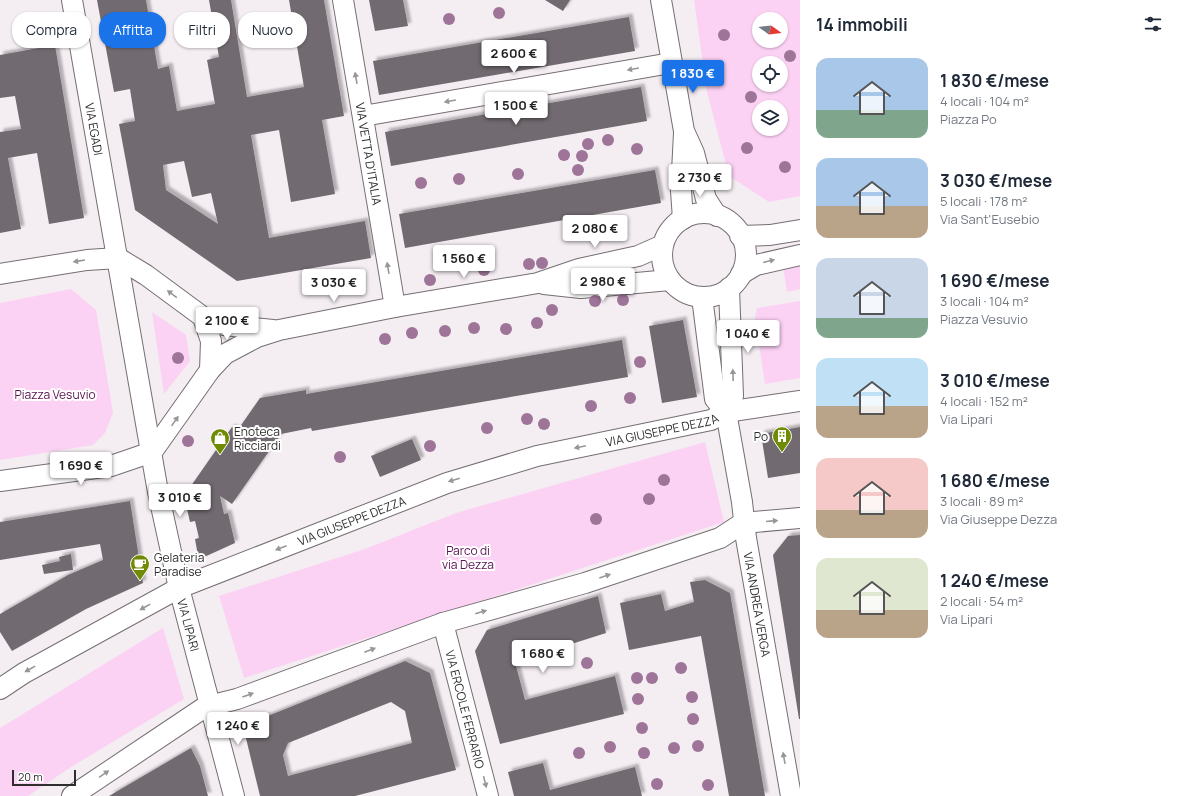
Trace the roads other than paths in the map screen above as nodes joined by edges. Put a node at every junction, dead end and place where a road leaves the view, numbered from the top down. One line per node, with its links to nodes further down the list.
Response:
1 (72, 0): 13 (street, VIA EGADI)
2 (343, 0): 5 (street, VIA VETTA D'ITALIA, one-way to 2)
3 (660, 0): 4 (street)
4 (671, 63): 5 (street, one-way to 5); 6 (street)
5 (363, 116): 19 (street, VIA VETTA D'ITALIA, one-way to 5)
6 (684, 131): 7 (street); 8 (street)
7 (717, 216): 8 (street); 10 (street)
8 (683, 219): 11 (street)
9 (800, 230): 10 (street)
10 (740, 236): 16 (street)
11 (663, 245): 15 (street); 17 (street)
12 (800, 255): 16 (street, one-way to 12)
13 (118, 258): 14 (street, one-way to 14); 20 (street, one-way to 13); 25 (street)
14 (0, 274)
15 (670, 280): 17 (street); 18 (street)
16 (735, 281): 18 (street); 24 (street, one-way to 16)
17 (538, 283): 19 (street)
18 (702, 297): 24 (street)
19 (395, 307): 21 (street)
20 (203, 317): 21 (street); 22 (street)
21 (279, 330): 22 (street)
22 (210, 370): 25 (street, one-way to 22)
23 (800, 401): 24 (street, VIA GIUSEPPE DEZZA)
24 (726, 412): 28 (street, VIA ANDREA VERGA); 29 (street, VIA GIUSEPPE DEZZA, one-way to 29)
25 (152, 452): 26 (street); 29 (street, VIA LIPARI)
26 (0, 481)
27 (800, 518): 28 (street, one-way to 27)
28 (743, 523): 30 (street, one-way to 28); 36 (street, VIA ANDREA VERGA, one-way to 28)
29 (179, 588): 31 (street, VIA GIUSEPPE DEZZA, one-way to 31); 32 (street, VIA LIPARI)
30 (443, 623): 32 (street, one-way to 30); 35 (street, VIA ERCOLE FERRARIO, one-way to 35)
31 (0, 689)
32 (211, 705): 33 (street, one-way to 32); 34 (street, VIA LIPARI)
33 (72, 796)
34 (234, 796)
35 (488, 796)
36 (791, 796)

